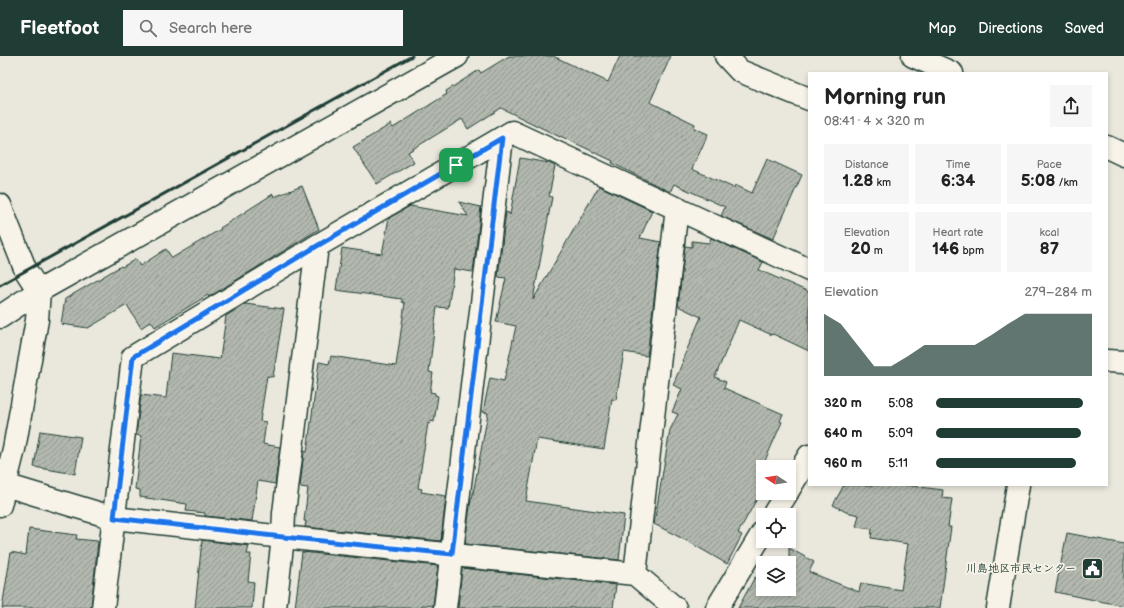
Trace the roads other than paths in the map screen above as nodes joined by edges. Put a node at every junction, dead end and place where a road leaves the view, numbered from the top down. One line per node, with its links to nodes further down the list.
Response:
1 (457, 56): 13 (street)
2 (726, 56): 5 (street)
3 (913, 56): 4 (street)
4 (950, 72)
5 (808, 98)
6 (502, 138): 10 (street); 11 (street); 24 (street)
7 (1108, 147): 8 (street)
8 (1124, 155)
9 (0, 205): 13 (street)
10 (677, 208): 12 (street); 25 (street)
11 (317, 246): 21 (street); 22 (street)
12 (808, 270)
13 (39, 291): 14 (street); 20 (street)
14 (0, 317)
15 (1108, 361): 16 (street)
16 (1124, 362)
17 (808, 458): 18 (street)
18 (796, 477)
19 (1018, 486): 31 (street)
20 (2, 495): 21 (street)
21 (114, 518): 22 (street); 26 (street)
22 (283, 537): 24 (street); 27 (street)
23 (756, 544): 30 (street)
24 (452, 554): 25 (street); 28 (street)
25 (635, 574): 29 (street)
26 (104, 608)
27 (275, 608)
28 (445, 608)
29 (675, 608)
30 (717, 608)
31 (998, 608)

